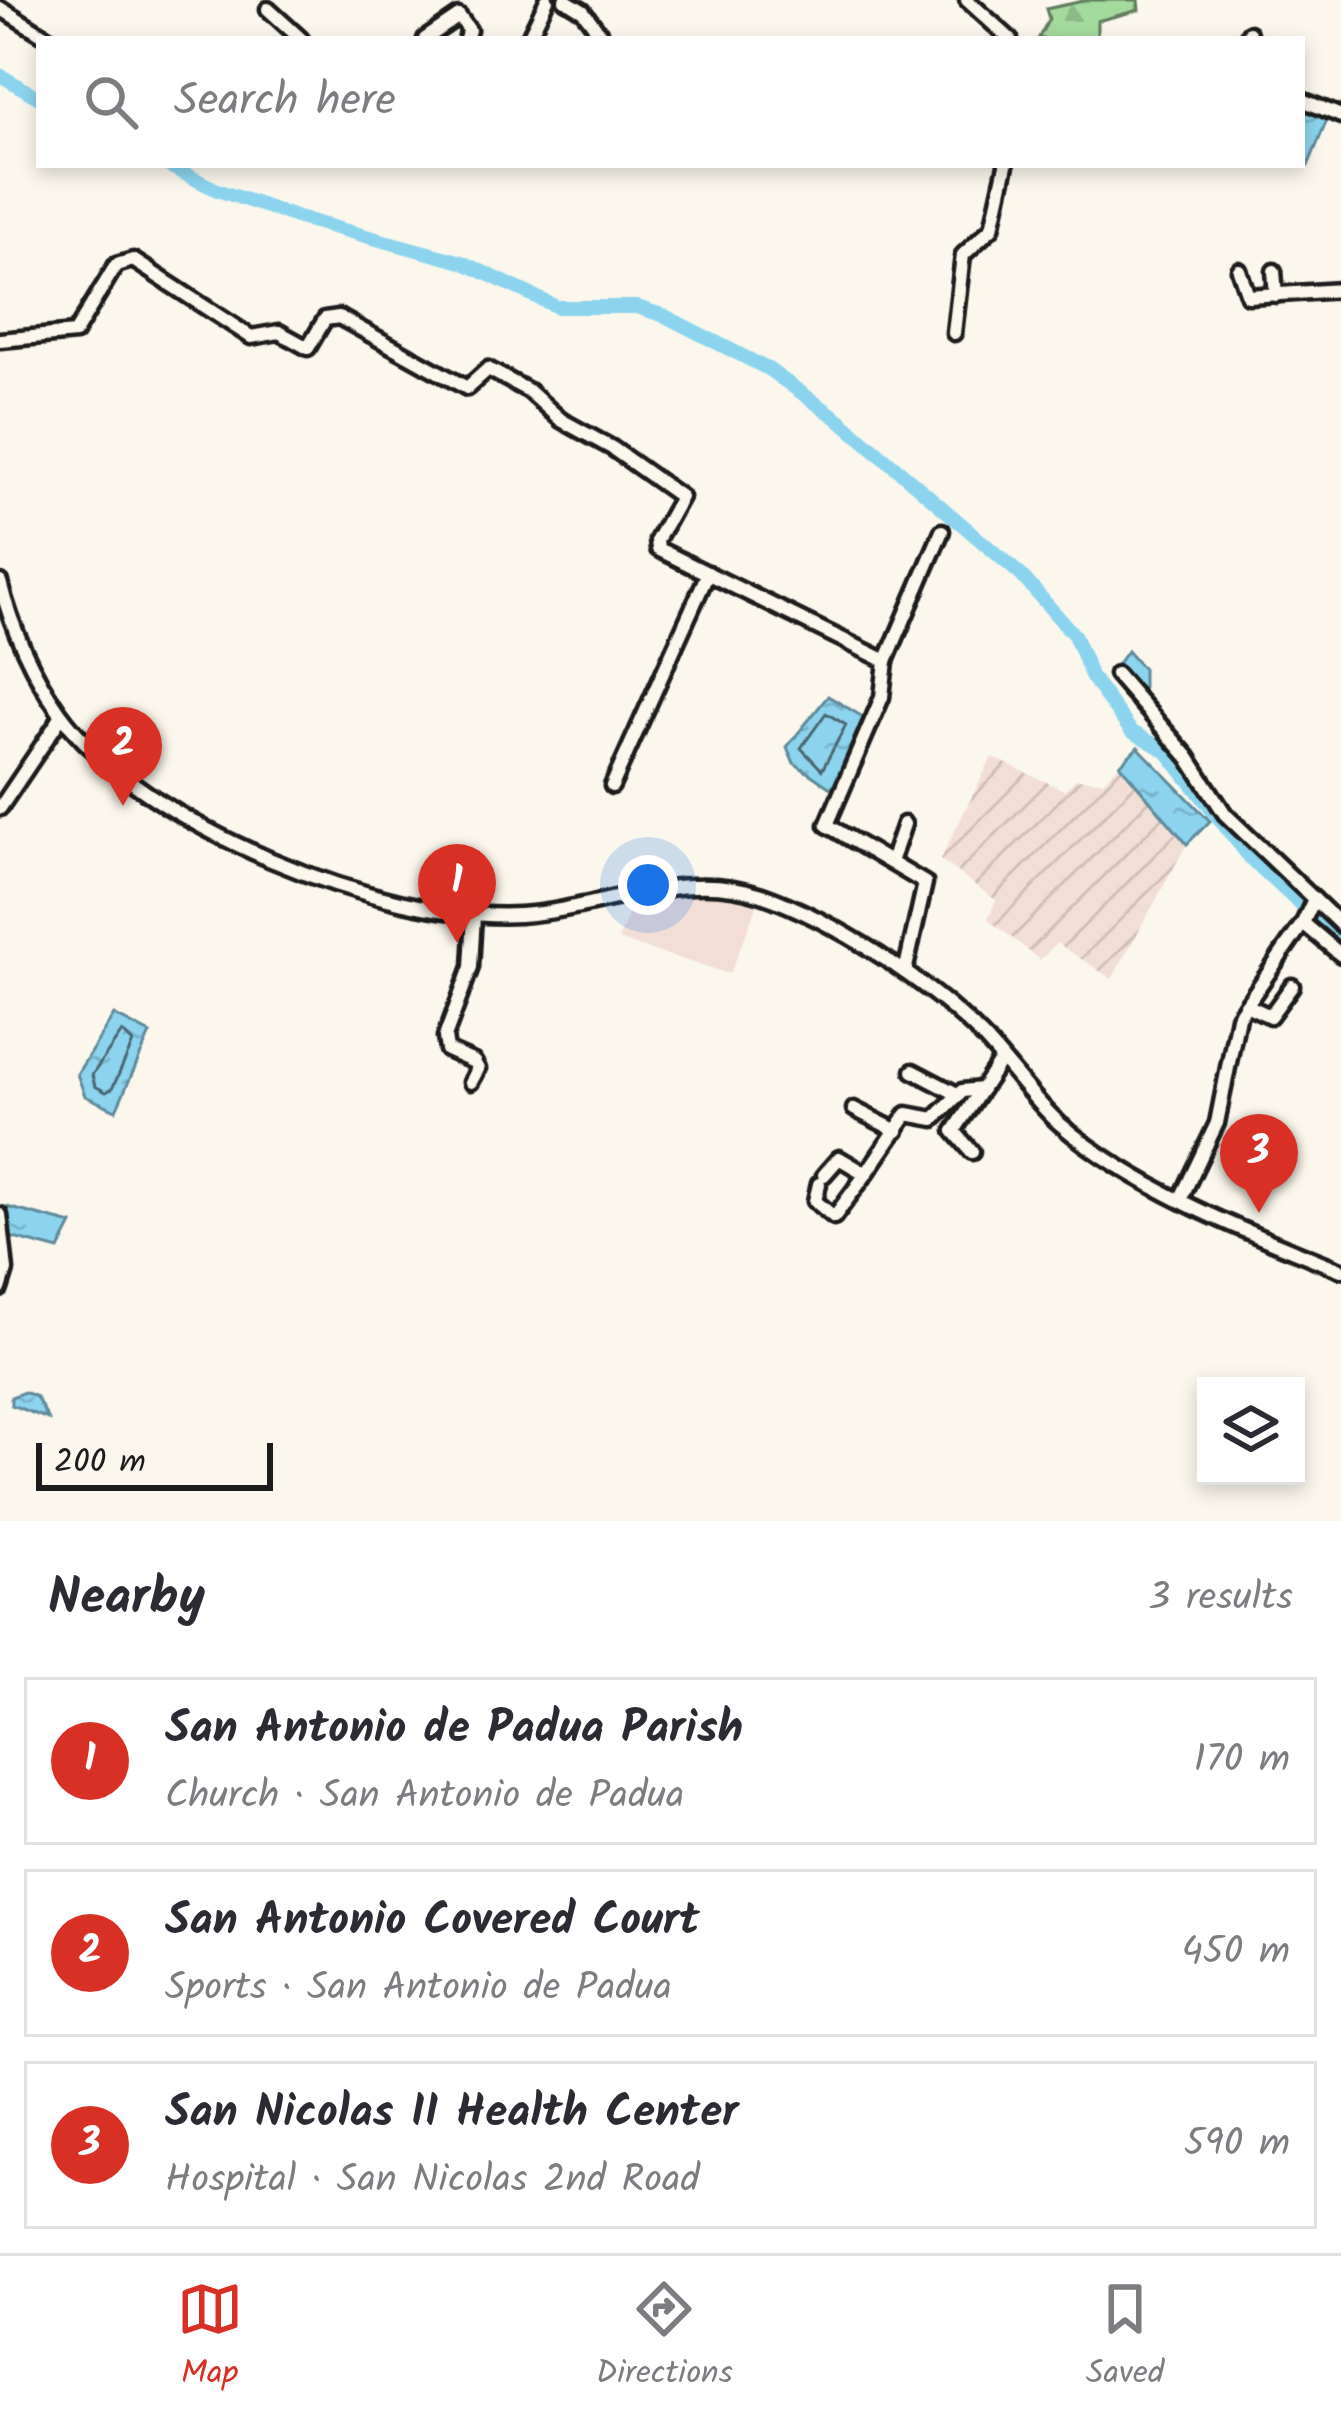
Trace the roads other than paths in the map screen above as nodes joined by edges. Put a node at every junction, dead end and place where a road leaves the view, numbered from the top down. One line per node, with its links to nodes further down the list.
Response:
1 (547, 0): 10 (street)
2 (566, 0): 11 (street)
3 (967, 0): 12 (street)
4 (0, 8): 6 (street)
5 (268, 10): 7 (street)
6 (45, 36)
7 (298, 36)
8 (429, 36): 9 (street)
9 (467, 36)
10 (529, 36)
11 (602, 36)
12 (1007, 36)
13 (1305, 101): 14 (street)
14 (1341, 116)
15 (1005, 168): 20 (street)
16 (1240, 270): 19 (street)
17 (1274, 271): 19 (street)
18 (1341, 290): 19 (street)
19 (1276, 295)
20 (954, 333)
21 (0, 340): 23 (street)
22 (942, 531): 25 (street)
23 (708, 573): 25 (street); 28 (street)
24 (0, 582): 27 (street)
25 (886, 661): 31 (street)
26 (1116, 674): 32 (street)
27 (62, 716): 29 (street); 33 (street)
28 (612, 786)
29 (0, 808)
30 (904, 824): 31 (street)
31 (891, 862): 36 (street)
32 (1309, 911): 34 (street); 35 (street); 38 (street)
33 (474, 915): 36 (street); 41 (street)
34 (1341, 925)
35 (1341, 955)
36 (905, 972): 39 (street)
37 (1292, 986): 38 (street)
38 (1246, 1005): 48 (street)
39 (1001, 1060): 42 (street); 48 (street)
40 (913, 1071): 43 (street)
41 (471, 1082)
42 (982, 1089): 43 (street); 46 (street)
43 (959, 1095): 45 (street)
44 (854, 1109): 45 (street)
45 (897, 1131): 47 (street)
46 (972, 1152)
47 (866, 1174): 47 (street)
48 (1181, 1198): 50 (street)
49 (0, 1216): 51 (street)
50 (1341, 1270)
51 (0, 1289)

